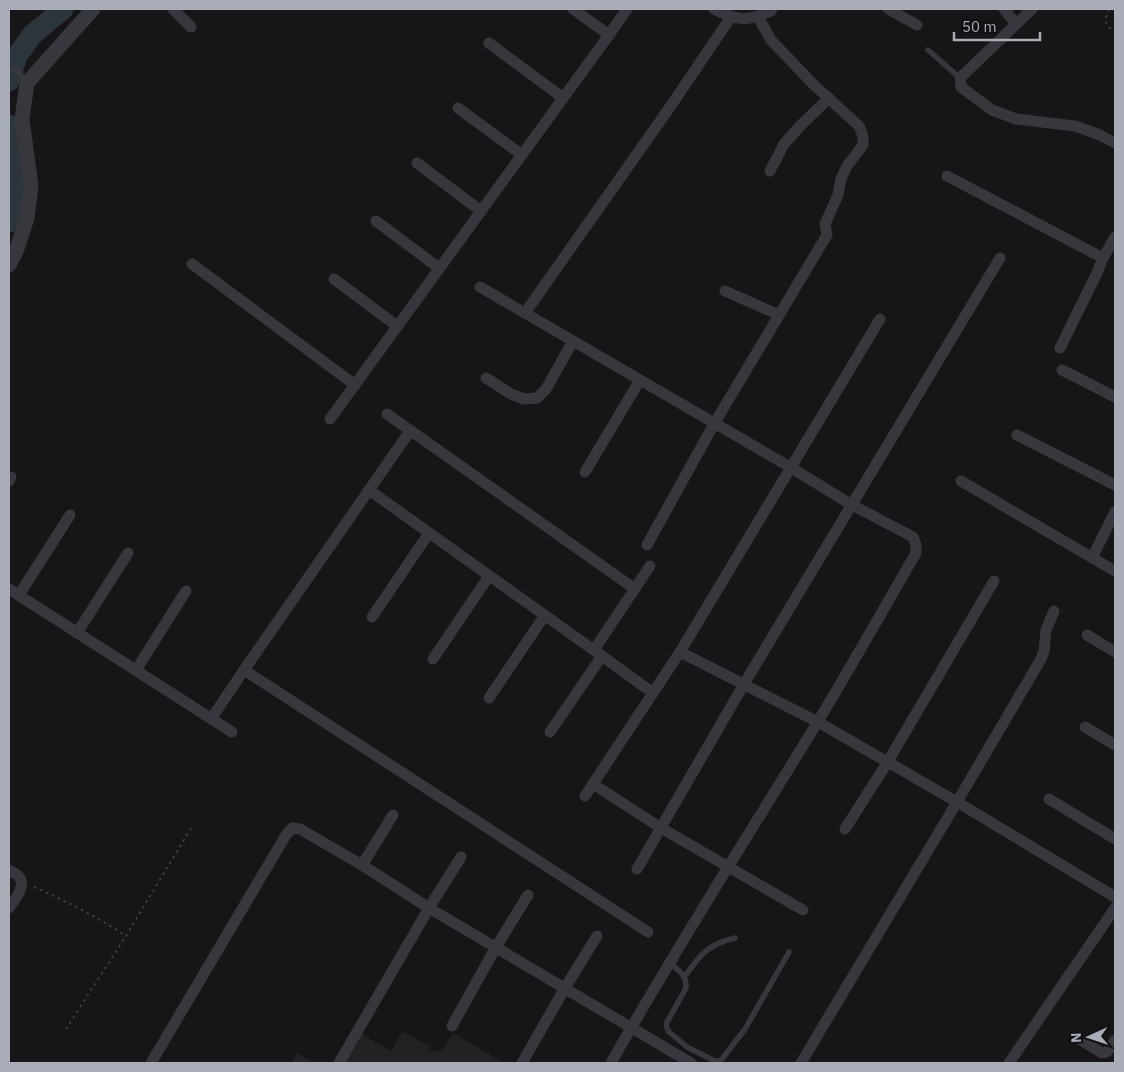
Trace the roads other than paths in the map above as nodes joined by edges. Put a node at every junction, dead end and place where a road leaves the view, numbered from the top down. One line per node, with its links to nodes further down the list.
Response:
1 (93, 9): 19 (street)
2 (173, 9): 14 (street)
3 (573, 9): 15 (street)
4 (627, 9): 15 (street)
5 (714, 9): 10 (street)
6 (772, 9): 11 (street)
7 (888, 9): 13 (street)
8 (1004, 9): 12 (street)
9 (1032, 9): 12 (street)
10 (730, 17): 11 (street); 40 (street)
11 (758, 17): 22 (street)
12 (1016, 24): 20 (street)
13 (917, 26)
14 (191, 27)
15 (609, 35): 21 (street)
16 (489, 43): 21 (street)
17 (928, 50): 20 (lane)
18 (9, 68): 19 (lane)
19 (22, 77): 35 (street)
20 (960, 78): 24 (street)
21 (563, 98): 25 (street)
22 (828, 98): 27 (street); 41 (street)
23 (458, 108): 25 (street)
24 (1115, 143)
25 (522, 155): 29 (street)
26 (418, 163): 29 (street)
27 (770, 172)
28 (947, 176): 33 (street)
29 (481, 211): 36 (street)
30 (376, 221): 36 (street)
31 (1115, 237): 33 (street)
32 (1000, 258): 61 (street)
33 (1103, 258): 45 (street)
34 (192, 264): 49 (street)
35 (9, 265)
36 (439, 268): 43 (street)
37 (334, 279): 43 (street)
38 (480, 287): 40 (street)
39 (725, 291): 41 (street)
40 (525, 313): 44 (street)
41 (779, 315): 53 (street)
42 (880, 319): 56 (street)
43 (397, 326): 49 (street)
44 (573, 341): 47 (street); 48 (street)
45 (1060, 348)
46 (1062, 370): 50 (street)
47 (486, 378)
48 (640, 380): 53 (street); 57 (street)
49 (355, 385): 52 (street)
50 (1115, 397)
51 (388, 414): 54 (street)
52 (330, 419)
53 (714, 424): 56 (street); 65 (street)
54 (410, 431): 60 (street); 72 (street)
55 (1017, 435): 59 (street)
56 (790, 467): 61 (street); 80 (street)
57 (585, 472)
58 (961, 481): 67 (street)
59 (1115, 485)
60 (369, 490): 64 (street); 85 (street)
61 (852, 504): 86 (street); 90 (street)
62 (1115, 512): 67 (street)
63 (70, 515): 74 (street)
64 (429, 533): 70 (street); 77 (street)
65 (647, 545)
66 (128, 553): 78 (street)
67 (1092, 558): 69 (street)
68 (650, 566): 72 (street)
69 (1115, 571)
70 (489, 576): 76 (street); 83 (street)
71 (994, 581): 95 (street)
72 (635, 589): 82 (street)
73 (186, 590): 84 (street)
74 (14, 592): 78 (street)
75 (1054, 612): 99 (street)
76 (546, 615): 82 (street); 88 (street)
77 (372, 617)
78 (77, 633): 84 (street)
79 (1087, 635): 81 (street)
80 (680, 652): 86 (street); 87 (street)
81 (1115, 652)
82 (598, 653): 87 (street); 93 (street)
83 (433, 659)
84 (136, 670): 89 (street)
85 (244, 670): 89 (street); 115 (street)
86 (744, 684): 90 (street); 101 (street)
87 (653, 693): 96 (street)
88 (489, 698)
89 (212, 719): 92 (street)
90 (818, 722): 95 (street); 106 (street)
91 (1085, 727): 94 (street)
92 (232, 732)
93 (550, 732)
94 (1115, 745)
95 (887, 763): 99 (street); 102 (street)
96 (593, 784): 97 (street); 101 (street)
97 (585, 796)
98 (1049, 799): 103 (street)
99 (957, 802): 110 (street); 132 (street)
100 (393, 815): 105 (street)
101 (661, 828): 106 (street); 107 (street)
102 (845, 829)
103 (1115, 839)
104 (461, 857): 112 (street)
105 (362, 865): 112 (street); 127 (street)
106 (728, 867): 114 (street); 120 (street)
107 (637, 869)
108 (9, 870): 111 (street)
109 (528, 895): 118 (street)
110 (1115, 897)
111 (9, 908)
112 (429, 908): 118 (street); 128 (street)
113 (1115, 908): 133 (street)
114 (803, 910)
115 (648, 932)
116 (597, 936): 122 (street)
117 (735, 938): 121 (lane)
118 (496, 948): 122 (street); 123 (street)
119 (789, 952): 121 (lane)
120 (670, 963): 121 (lane); 124 (street)
121 (684, 976)
122 (565, 988): 124 (street); 129 (street)
123 (452, 1026)
124 (631, 1027): 130 (street); 131 (street)
125 (1081, 1040): 126 (street)
126 (1115, 1040)
127 (151, 1063)
128 (340, 1063)
129 (522, 1063)
130 (611, 1063)
131 (691, 1063)
132 (801, 1063)
133 (1010, 1063)

